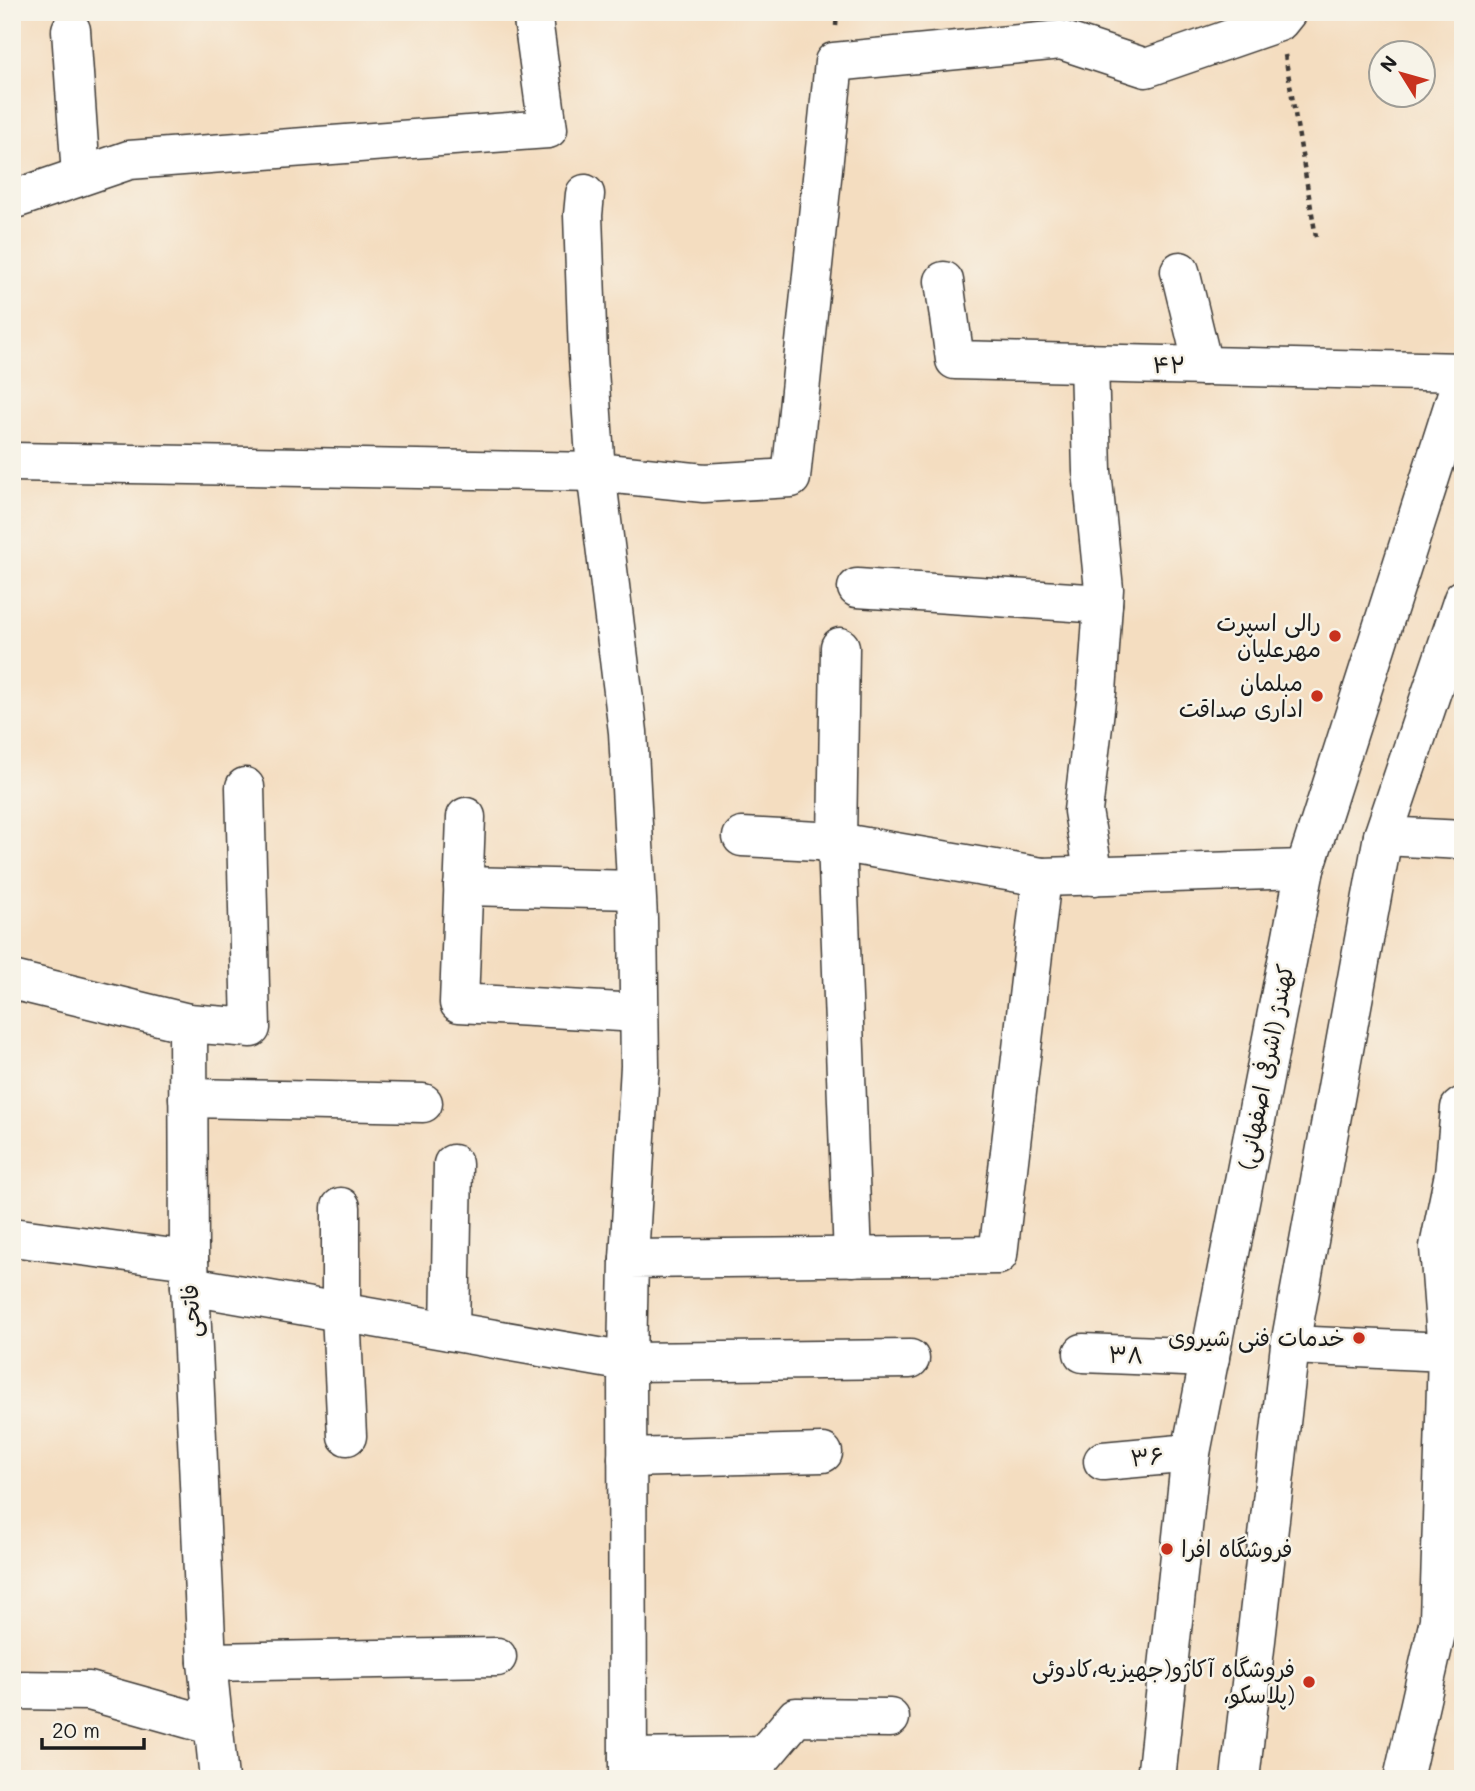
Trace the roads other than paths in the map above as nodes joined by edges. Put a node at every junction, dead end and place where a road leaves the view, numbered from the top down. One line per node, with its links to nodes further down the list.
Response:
1 (532, 12): 5 (street)
2 (1283, 17): 3 (street)
3 (1063, 26): 14 (street)
4 (71, 30): 5 (street)
5 (82, 176): 7 (street)
6 (585, 194): 14 (street)
7 (12, 200)
8 (1180, 271): 11 (street)
9 (944, 281): 10 (street, ۴۲)
10 (1089, 363): 11 (street, ۴۲); 17 (street)
11 (1203, 366): 12 (street, ۴۲)
12 (1463, 373): 25 (street, کهندژ (اشرفی اصفهانی))
13 (12, 462): 14 (street)
14 (596, 472): 29 (street)
15 (858, 588): 17 (street)
16 (1463, 599): 21 (street)
17 (1103, 604): 26 (street)
18 (840, 647): 24 (street)
19 (245, 788): 32 (street)
20 (466, 817): 28 (street)
21 (1383, 836): 23 (street); 45 (street)
22 (742, 837): 24 (street)
23 (1463, 840)
24 (836, 842): 27 (street); 40 (street)
25 (1305, 869): 26 (street); 48 (street, کهندژ (اشرفی اصفهانی))
26 (1094, 876): 27 (street)
27 (1042, 877): 40 (street)
28 (463, 886): 29 (street); 31 (street)
29 (636, 890): 31 (street)
30 (12, 979): 32 (street)
31 (639, 1013): 41 (street)
32 (188, 1023): 33 (street, فاتحی)
33 (188, 1098): 34 (street); 42 (street, فاتحی)
34 (423, 1103)
35 (1463, 1106): 37 (street)
36 (453, 1164): 44 (street)
37 (1459, 1175): 47 (street)
38 (341, 1208): 43 (street)
39 (12, 1237): 42 (street)
40 (853, 1257): 41 (street)
41 (629, 1259): 50 (street)
42 (190, 1273): 43 (street); 57 (street, فاتحی)
43 (341, 1313): 44 (street); 51 (street)
44 (450, 1331): 50 (street)
45 (1290, 1345): 47 (street); 64 (street)
46 (1083, 1353): 48 (street, ۳۸)
47 (1455, 1354): 65 (street)
48 (1210, 1358): 53 (street, کهندژ (اشرفی اصفهانی))
49 (910, 1359): 50 (street)
50 (627, 1362): 54 (street)
51 (347, 1436)
52 (823, 1454): 54 (street)
53 (1191, 1454): 55 (street, ۳۶); 63 (street, کهندژ (اشرفی اصفهانی))
54 (627, 1458): 61 (street)
55 (1103, 1461)
56 (497, 1657): 57 (street)
57 (207, 1662): 60 (street, فاتحی)
58 (12, 1690): 60 (street)
59 (891, 1718): 61 (street)
60 (214, 1726): 62 (street, فاتحی)
61 (628, 1768)
62 (219, 1779)
63 (1156, 1779)
64 (1240, 1779)
65 (1403, 1779)

